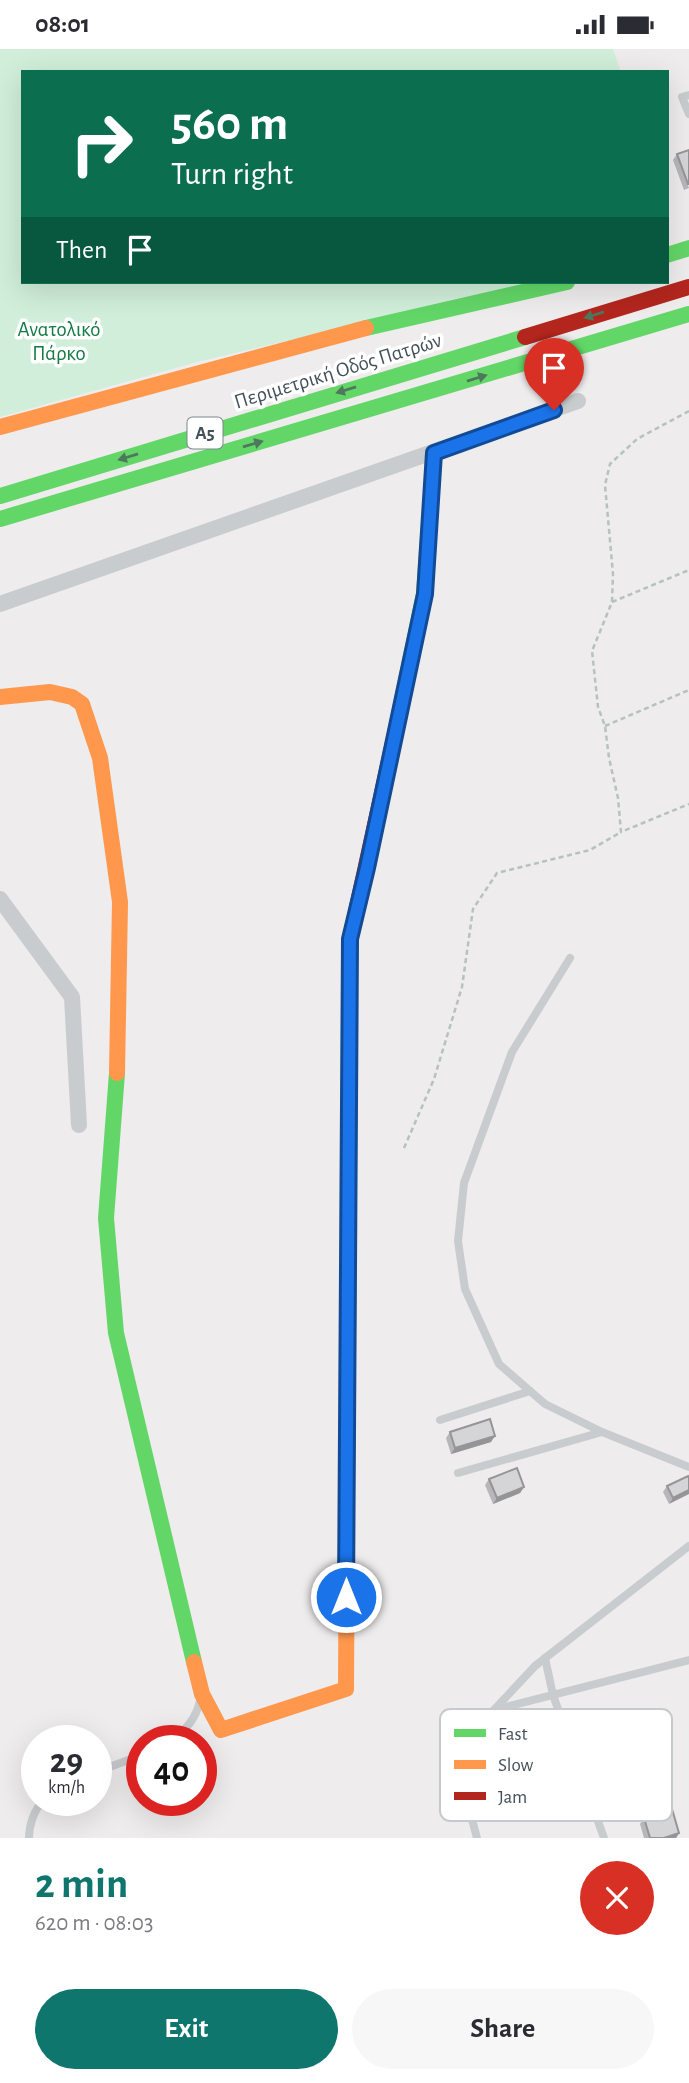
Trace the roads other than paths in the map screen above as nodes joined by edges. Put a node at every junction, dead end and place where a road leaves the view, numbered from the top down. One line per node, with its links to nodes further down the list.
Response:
1 (689, 95): 2 (lane)
2 (689, 114)
3 (689, 248): 4 (main road)
4 (669, 254)
5 (558, 284): 9 (main road)
6 (689, 287): 11 (main road, Περιμετρική Οδός Πατρών / Α5, one-way to 11)
7 (689, 314): 12 (main road, Α5, one-way to 7)
8 (578, 401): 10 (street)
9 (0, 427)
10 (434, 453): 13 (street); 26 (main road)
11 (0, 496)
12 (0, 519)
13 (0, 604)
14 (0, 697): 26 (main road)
15 (0, 899): 17 (street)
16 (570, 958): 18 (lane)
17 (79, 1125)
18 (530, 1391): 19 (lane); 20 (lane)
19 (440, 1420)
20 (602, 1432): 21 (lane); 22 (lane)
21 (689, 1467)
22 (458, 1473)
23 (689, 1546): 24 (lane)
24 (545, 1658): 27 (lane); 28 (lane)
25 (689, 1660): 27 (lane)
26 (202, 1695): 31 (lane)
27 (553, 1695): 29 (lane); 30 (lane)
28 (496, 1709)
29 (499, 1709)
30 (558, 1709)
31 (188, 1725)
32 (34, 1816): 35 (lane)
33 (472, 1821): 36 (lane)
34 (598, 1821): 37 (lane)
35 (29, 1838)
36 (477, 1838)
37 (604, 1838)

